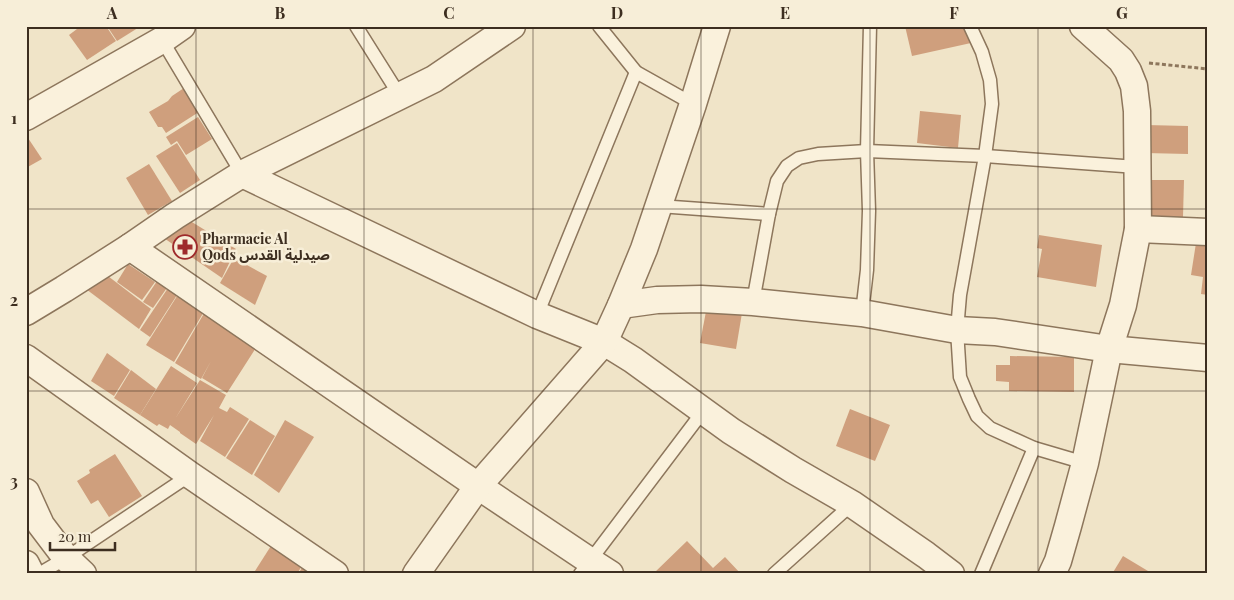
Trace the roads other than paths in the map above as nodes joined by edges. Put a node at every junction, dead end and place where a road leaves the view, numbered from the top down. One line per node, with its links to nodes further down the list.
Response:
1 (356, 26): 10 (lane)
2 (512, 26): 10 (street)
3 (599, 26): 9 (lane)
4 (717, 26): 11 (street)
5 (870, 26): 13 (lane)
6 (970, 26): 14 (lane)
7 (1082, 26): 15 (street)
8 (172, 33): 12 (street); 16 (lane)
9 (636, 72): 11 (lane); 26 (lane)
10 (400, 96): 16 (street)
11 (694, 104): 17 (street)
12 (26, 117)
13 (867, 151): 14 (lane); 18 (lane); 25 (lane)
14 (985, 156): 15 (lane); 27 (lane)
15 (1137, 167): 19 (street)
16 (242, 174): 21 (street); 26 (street)
17 (659, 206): 18 (lane); 23 (street)
18 (769, 214): 22 (lane)
19 (1138, 228): 20 (street); 29 (street)
20 (1208, 232)
21 (130, 247): 24 (street); 36 (street)
22 (753, 302): 23 (street); 25 (street)
23 (621, 306): 28 (street)
24 (26, 312)
25 (862, 313): 27 (street)
26 (537, 316): 28 (street)
27 (957, 330): 29 (street); 33 (lane)
28 (604, 342): 32 (street); 36 (street)
29 (1109, 349): 31 (street); 34 (street)
30 (26, 358): 35 (street)
31 (1208, 358)
32 (704, 410): 38 (street); 41 (lane)
33 (1034, 448): 34 (lane); 48 (lane)
34 (1085, 463): 49 (street)
35 (190, 475): 40 (lane); 44 (street)
36 (478, 486): 41 (street); 45 (street)
37 (26, 492): 40 (street)
38 (852, 504): 46 (lane); 47 (street)
39 (26, 564): 42 (street)
40 (75, 566): 43 (lane)
41 (593, 570)
42 (31, 574)
43 (39, 574)
44 (335, 574)
45 (416, 574)
46 (774, 574)
47 (951, 574)
48 (981, 574)
49 (1052, 574)

